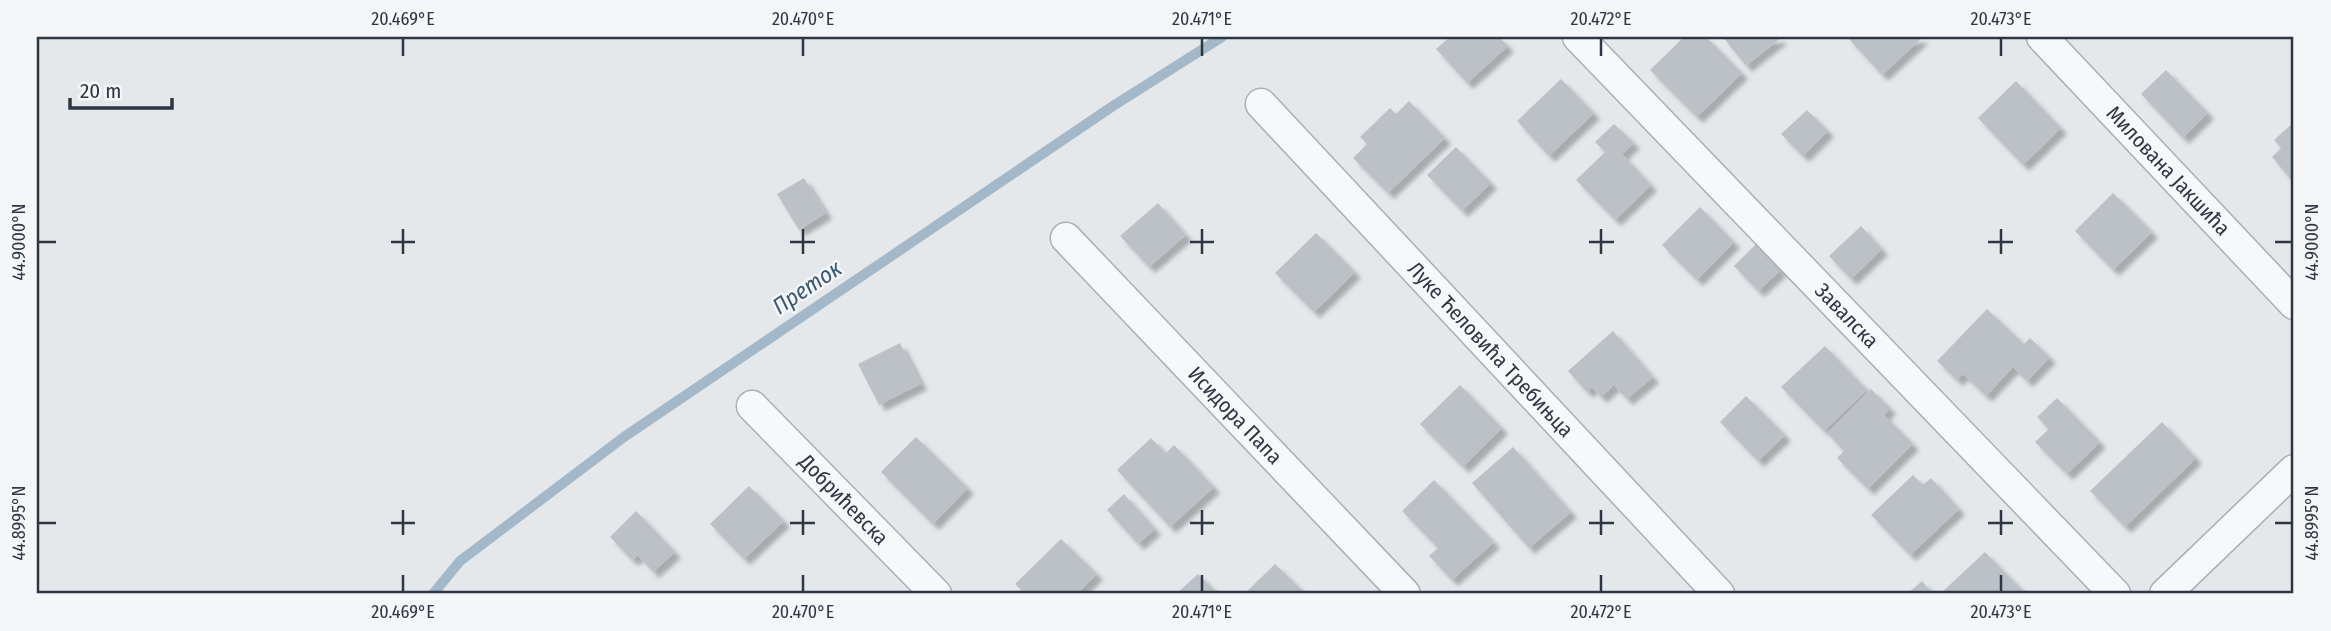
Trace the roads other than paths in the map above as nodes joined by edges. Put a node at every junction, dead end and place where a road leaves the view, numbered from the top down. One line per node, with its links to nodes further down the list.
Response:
1 (1578, 37): 11 (street, Завалска)
2 (2042, 37): 5 (street, Милована Јакшића)
3 (1261, 104): 10 (street, Луке Ћеловића Требињца)
4 (1066, 238): 9 (street, Исидора Папа)
5 (2294, 304)
6 (752, 406): 8 (street, Добрићевска)
7 (2294, 470): 12 (street)
8 (936, 594)
9 (1405, 594)
10 (1718, 594)
11 (2115, 594)
12 (2165, 594)

